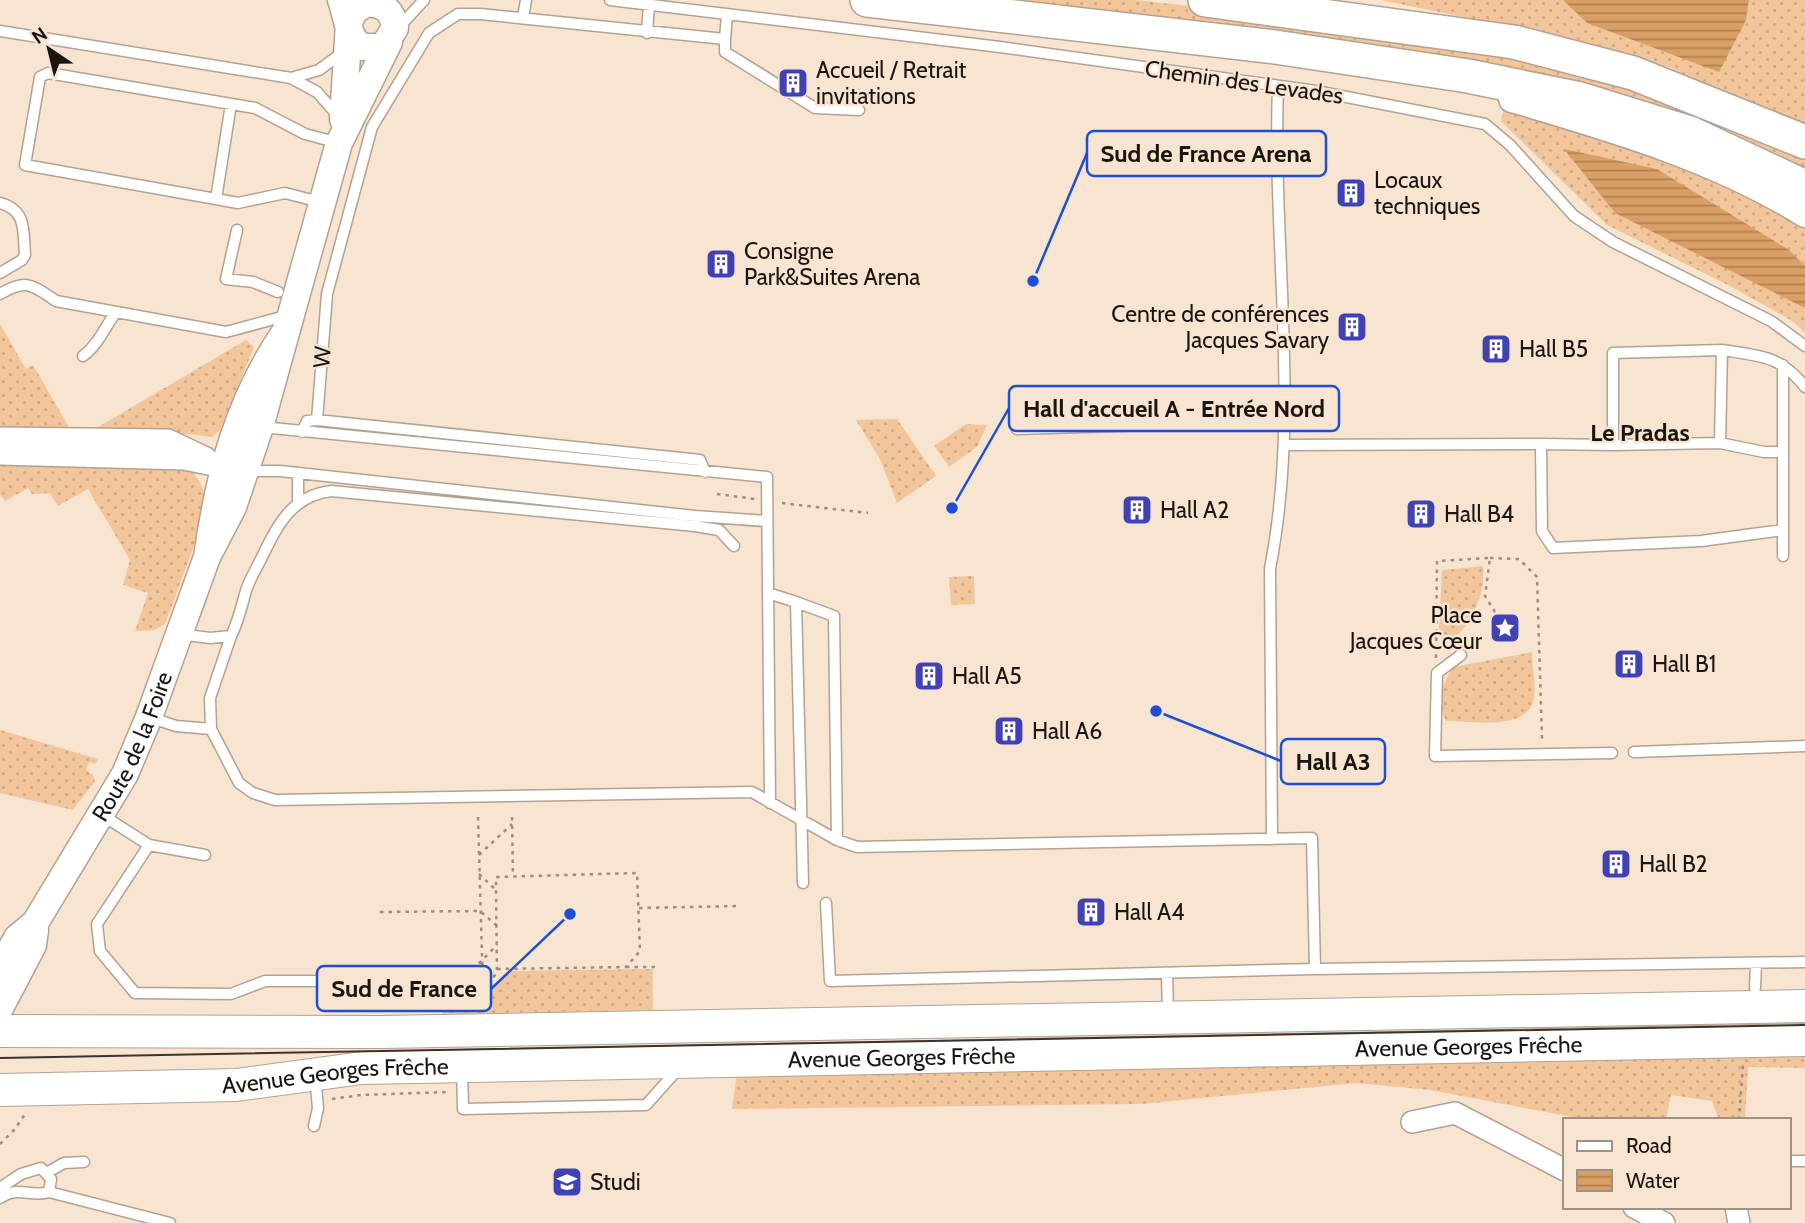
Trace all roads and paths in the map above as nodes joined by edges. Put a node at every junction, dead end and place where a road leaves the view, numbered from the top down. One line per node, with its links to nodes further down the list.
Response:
1 (424, 0): 12 (lane)
2 (526, 0): 9 (lane)
3 (611, 0): 6 (lane, Chemin des Levades)
4 (867, 0): 14 (highway)
5 (1205, 0): 20 (highway)
6 (649, 5): 8 (lane, Chemin des Levades); 11 (lane)
7 (356, 15): 12 (street); 12 (street); 15 (lane); 19 (street, Route de la Foire)
8 (727, 15): 13 (lane); 16 (lane, Chemin des Levades)
9 (523, 18): 11 (lane, W); 37 (lane, W)
10 (0, 31): 15 (lane)
11 (648, 33): 13 (lane, W)
12 (391, 38): 19 (street, Route de la Foire)
13 (725, 39): 18 (lane)
14 (1468, 76): 21 (highway); 25 (street)
15 (291, 78): 19 (lane)
16 (1278, 86): 32 (lane, Chemin des Levades); 38 (lane)
17 (231, 104): 19 (lane); 22 (lane); 22 (lane)
18 (859, 110)
19 (341, 133): 24 (street, Route de la Foire)
20 (1805, 142)
21 (1805, 187)
22 (216, 199): 24 (lane)
23 (0, 203): 27 (lane)
24 (323, 203): 31 (street, Route de la Foire)
25 (1805, 214)
26 (237, 230): 28 (lane)
27 (0, 273)
28 (278, 292)
29 (0, 294): 30 (lane)
30 (117, 312): 31 (lane); 34 (lane)
31 (290, 321): 39 (street, Route de la Foire)
32 (1805, 345)
33 (1722, 350): 35 (lane); 43 (lane); 46 (lane)
34 (83, 356)
35 (1783, 365): 36 (lane); 47 (lane)
36 (1805, 387)
37 (317, 420): 41 (lane); 50 (lane)
38 (1284, 421): 40 (lane); 45 (lane)
39 (248, 429): 41 (lane); 49 (street, Route de la Foire)
40 (1017, 429)
41 (302, 432): 50 (lane)
42 (0, 438): 49 (street)
43 (1720, 443): 46 (lane); 47 (lane)
44 (1541, 444): 45 (lane); 46 (lane); 57 (lane)
45 (1285, 445): 82 (lane)
46 (1613, 445)
47 (1783, 452): 57 (lane)
48 (0, 454): 49 (street)
49 (234, 470): 51 (lane); 66 (street, Route de la Foire)
50 (705, 472): 53 (lane)
51 (298, 475): 54 (lane); 56 (lane)
52 (716, 494): 53 (path)
53 (766, 501): 55 (path); 56 (lane)
54 (298, 503): 58 (lane); 67 (lane)
55 (868, 513)
56 (766, 521): 63 (lane)
57 (1783, 530): 59 (lane)
58 (734, 546)
59 (1783, 556)
60 (1490, 558): 62 (path); 65 (path); 69 (path)
61 (1531, 564): 62 (path)
62 (1528, 567): 75 (path)
63 (768, 593): 64 (lane); 76 (lane)
64 (796, 602): 79 (lane); 83 (lane)
65 (1495, 612)
66 (179, 634): 67 (lane); 70 (street, Route de la Foire)
67 (232, 636): 71 (lane)
68 (1461, 655): 69 (lane)
69 (1437, 676): 75 (lane)
70 (149, 718): 71 (lane); 80 (street, Route de la Foire)
71 (211, 729): 76 (lane)
72 (1805, 746): 74 (lane)
73 (1612, 752): 75 (lane)
74 (1634, 752)
75 (1542, 754)
76 (770, 803): 79 (lane)
77 (478, 817): 86 (path)
78 (512, 817): 81 (path)
79 (802, 821): 83 (lane); 89 (lane)
80 (97, 823): 84 (lane); 96 (street, Route de la Foire); 98 (street)
81 (512, 823): 86 (path); 88 (path)
82 (1272, 839): 83 (lane); 107 (lane)
83 (837, 840)
84 (149, 845): 85 (lane); 109 (lane)
85 (205, 855)
86 (479, 855): 87 (path)
87 (480, 874): 90 (path); 94 (path)
88 (513, 876): 90 (path); 93 (path)
89 (803, 883)
90 (496, 890): 97 (path)
91 (826, 903): 108 (lane)
92 (740, 906): 93 (path)
93 (638, 908): 103 (path)
94 (481, 911): 95 (path); 97 (path); 100 (path)
95 (380, 912)
96 (35, 923): 105 (street, Route de la Foire); 115 (street, Route de la Foire)
97 (496, 925): 99 (path)
98 (0, 940)
99 (497, 945): 100 (path); 106 (path)
100 (482, 960): 111 (path); 113 (path)
101 (1805, 962): 102 (lane)
102 (1756, 964): 107 (lane); 110 (lane)
103 (626, 967): 104 (path); 106 (path)
104 (660, 967)
105 (0, 969)
106 (497, 969): 111 (path)
107 (1315, 969): 108 (lane)
108 (1167, 975): 116 (lane)
109 (321, 981)
110 (1755, 988)
111 (483, 989): 113 (path)
112 (430, 1006): 113 (path)
113 (437, 1006)
114 (1805, 1006): 116 (main road, Avenue Georges Frêche)
115 (0, 1008)
116 (1168, 1018): 117 (main road, Avenue Georges Frêche)
117 (0, 1031)
118 (1805, 1040): 119 (main road, Avenue Georges Frêche)
119 (685, 1061): 121 (main road, Avenue Georges Frêche); 121 (lane)
120 (1743, 1061): 124 (path)
121 (462, 1066): 122 (main road, Avenue Georges Frêche)
122 (315, 1075): 123 (main road, Avenue Georges Frêche); 126 (lane)
123 (17, 1098): 127 (path)
124 (1739, 1118)
125 (1412, 1122): 129 (street)
126 (314, 1126)
127 (0, 1144)
128 (84, 1162): 130 (lane)
129 (1563, 1169)
130 (48, 1172): 131 (lane); 132 (lane)
131 (0, 1188)
132 (49, 1192): 133 (lane); 135 (lane)
133 (0, 1198)
134 (1638, 1209): 136 (street)
135 (170, 1223)
136 (1664, 1223)

